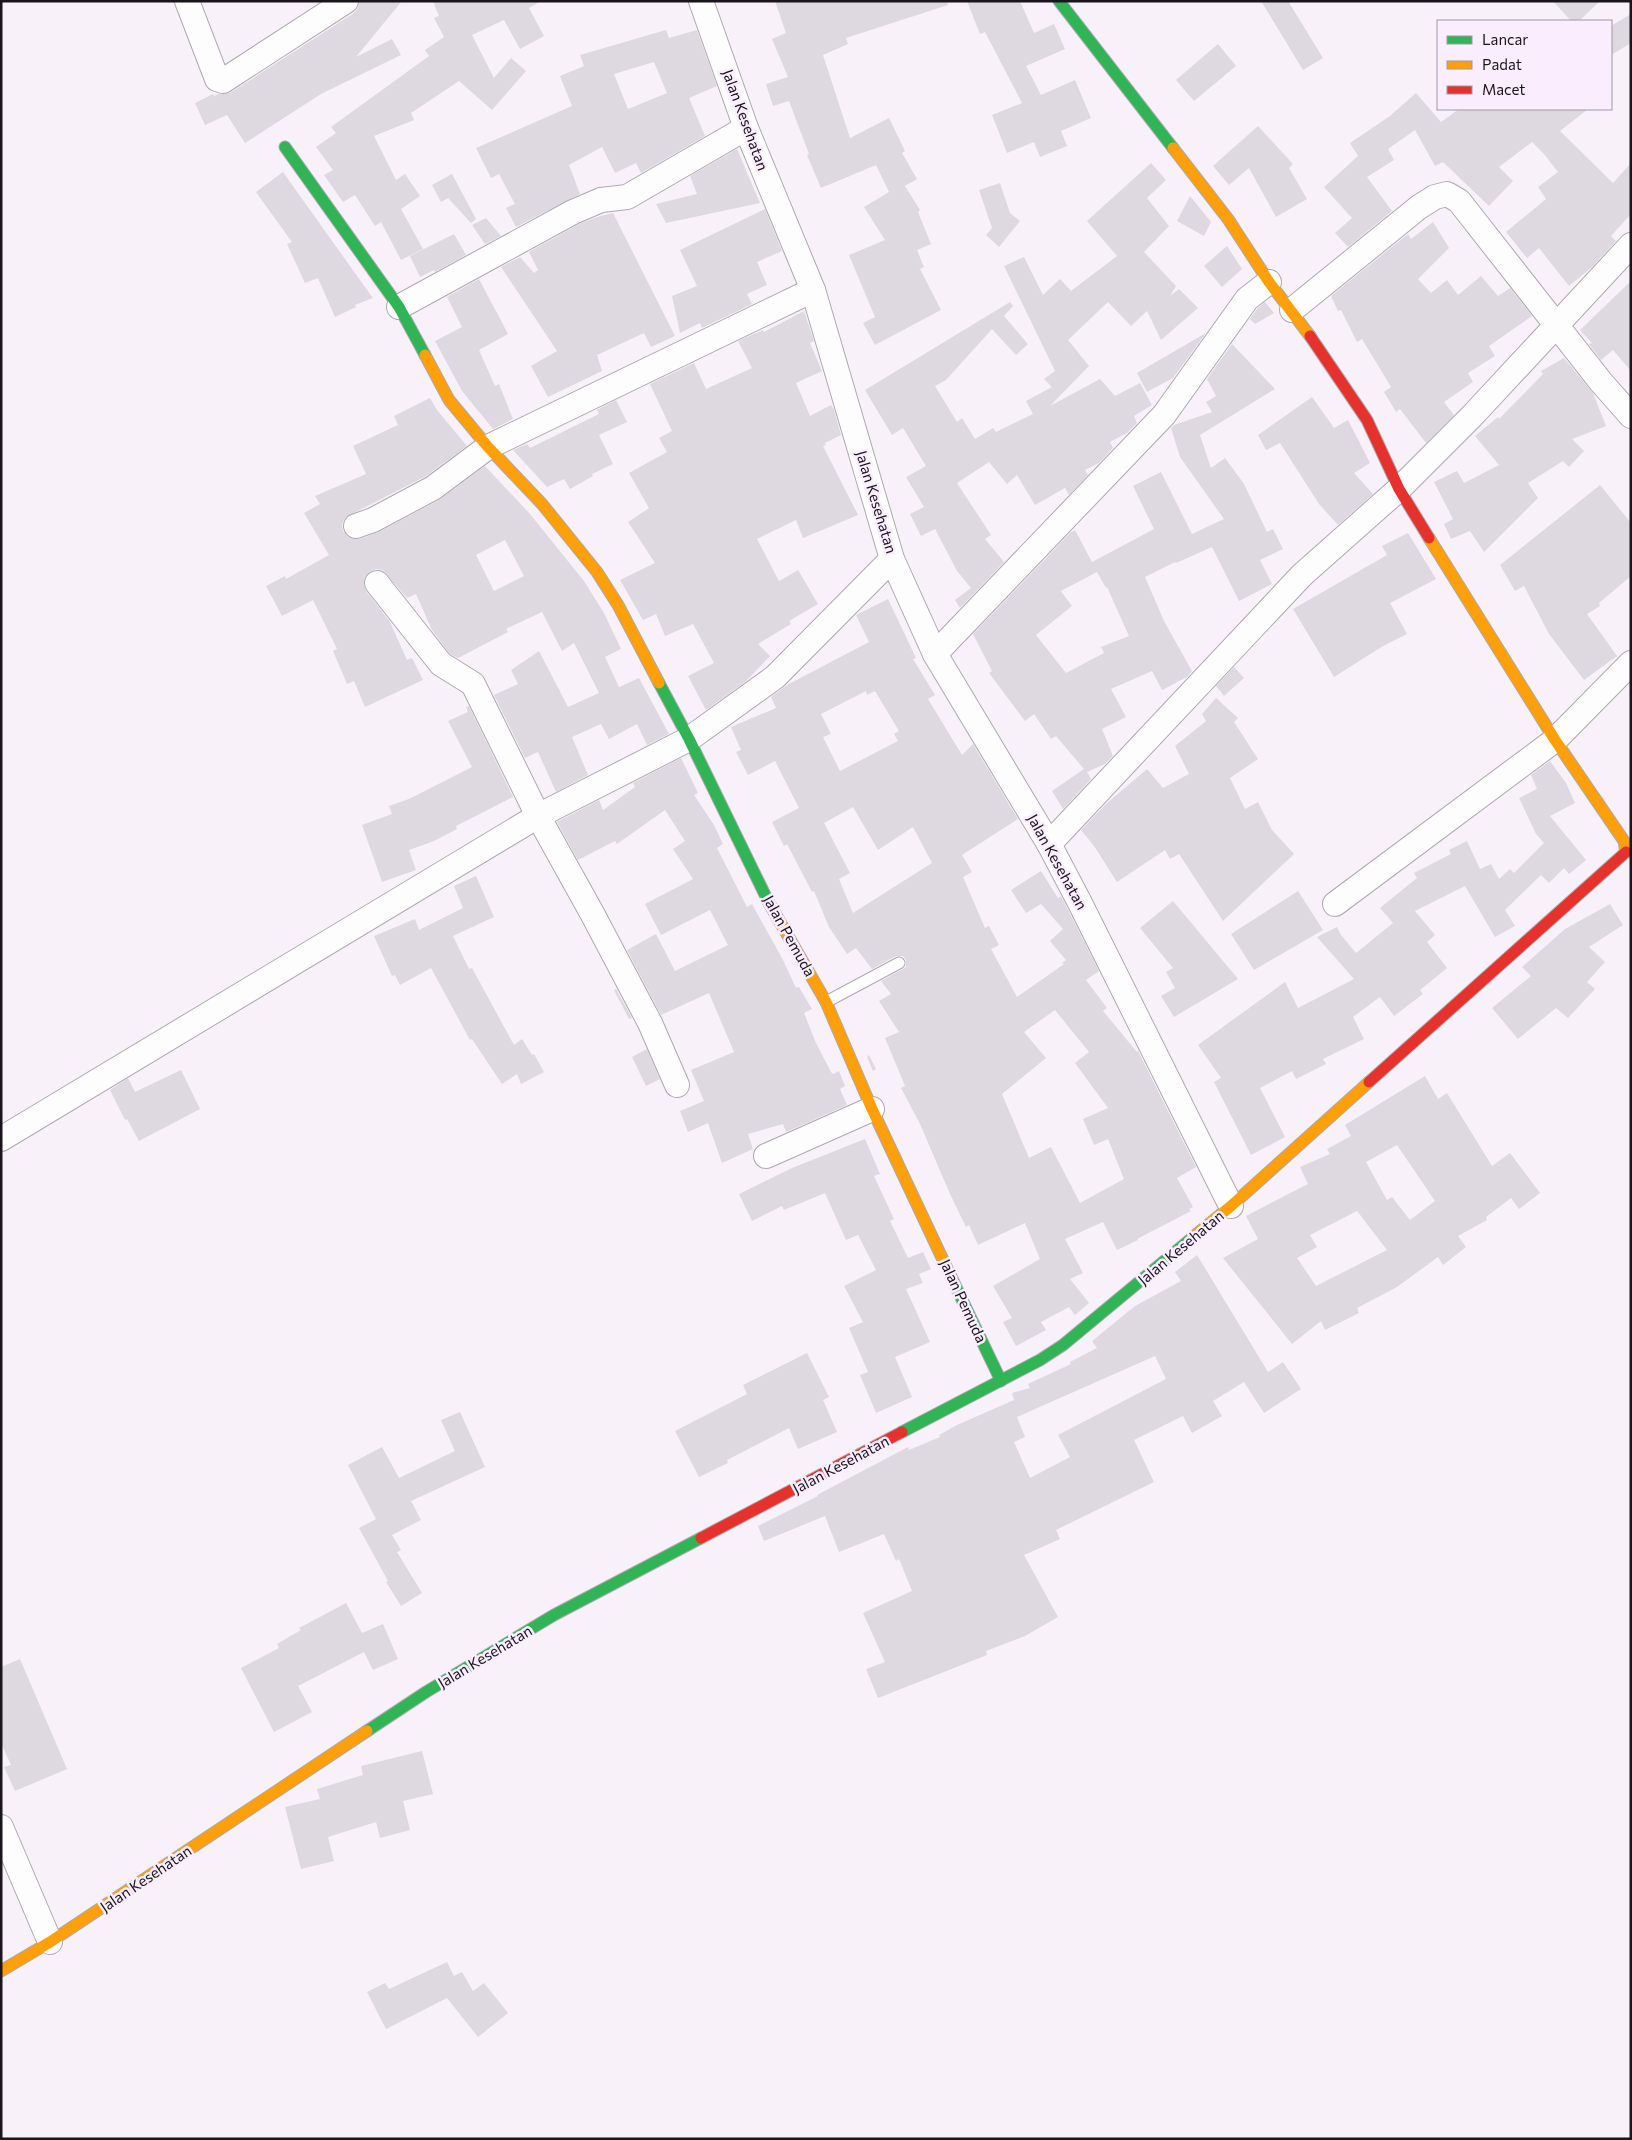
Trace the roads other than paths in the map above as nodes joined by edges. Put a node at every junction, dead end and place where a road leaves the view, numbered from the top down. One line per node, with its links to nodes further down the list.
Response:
1 (187, 1): 2 (street)
2 (346, 1)
3 (701, 1): 5 (street, Jalan Kesehatan)
4 (1059, 1): 8 (street)
5 (746, 128): 9 (street, Jalan Kesehatan); 10 (street)
6 (285, 147): 10 (street, Jalan Pemuda)
7 (1631, 246): 12 (street)
8 (1269, 282): 11 (street); 19 (street)
9 (813, 290): 14 (street); 17 (street, Jalan Kesehatan)
10 (398, 307): 14 (street, Jalan Pemuda)
11 (1292, 310): 12 (street); 15 (street)
12 (1556, 324): 13 (street); 15 (street)
13 (1631, 416)
14 (488, 447): 16 (street); 21 (street, Jalan Pemuda)
15 (1399, 489): 22 (street); 24 (street)
16 (356, 526)
17 (892, 559): 19 (street, Jalan Kesehatan); 21 (street)
18 (377, 583): 23 (street)
19 (935, 654): 24 (street, Jalan Kesehatan)
20 (1631, 663): 22 (street)
21 (689, 739): 23 (street); 27 (street, Jalan Pemuda)
22 (1555, 740): 25 (street); 32 (street)
23 (538, 816): 28 (street); 30 (street)
24 (1049, 844): 32 (street, Jalan Kesehatan)
25 (1336, 904)
26 (899, 962): 27 (lane)
27 (826, 1002): 29 (street, Jalan Pemuda)
28 (677, 1085)
29 (872, 1109): 31 (street); 33 (street, Jalan Pemuda)
30 (1, 1139)
31 (766, 1156)
32 (1230, 1206): 33 (street, Jalan Kesehatan)
33 (1001, 1381): 35 (street, Jalan Kesehatan)
34 (1, 1827): 35 (street)
35 (50, 1942): 36 (street, Jalan Kesehatan)
36 (1, 1971)

